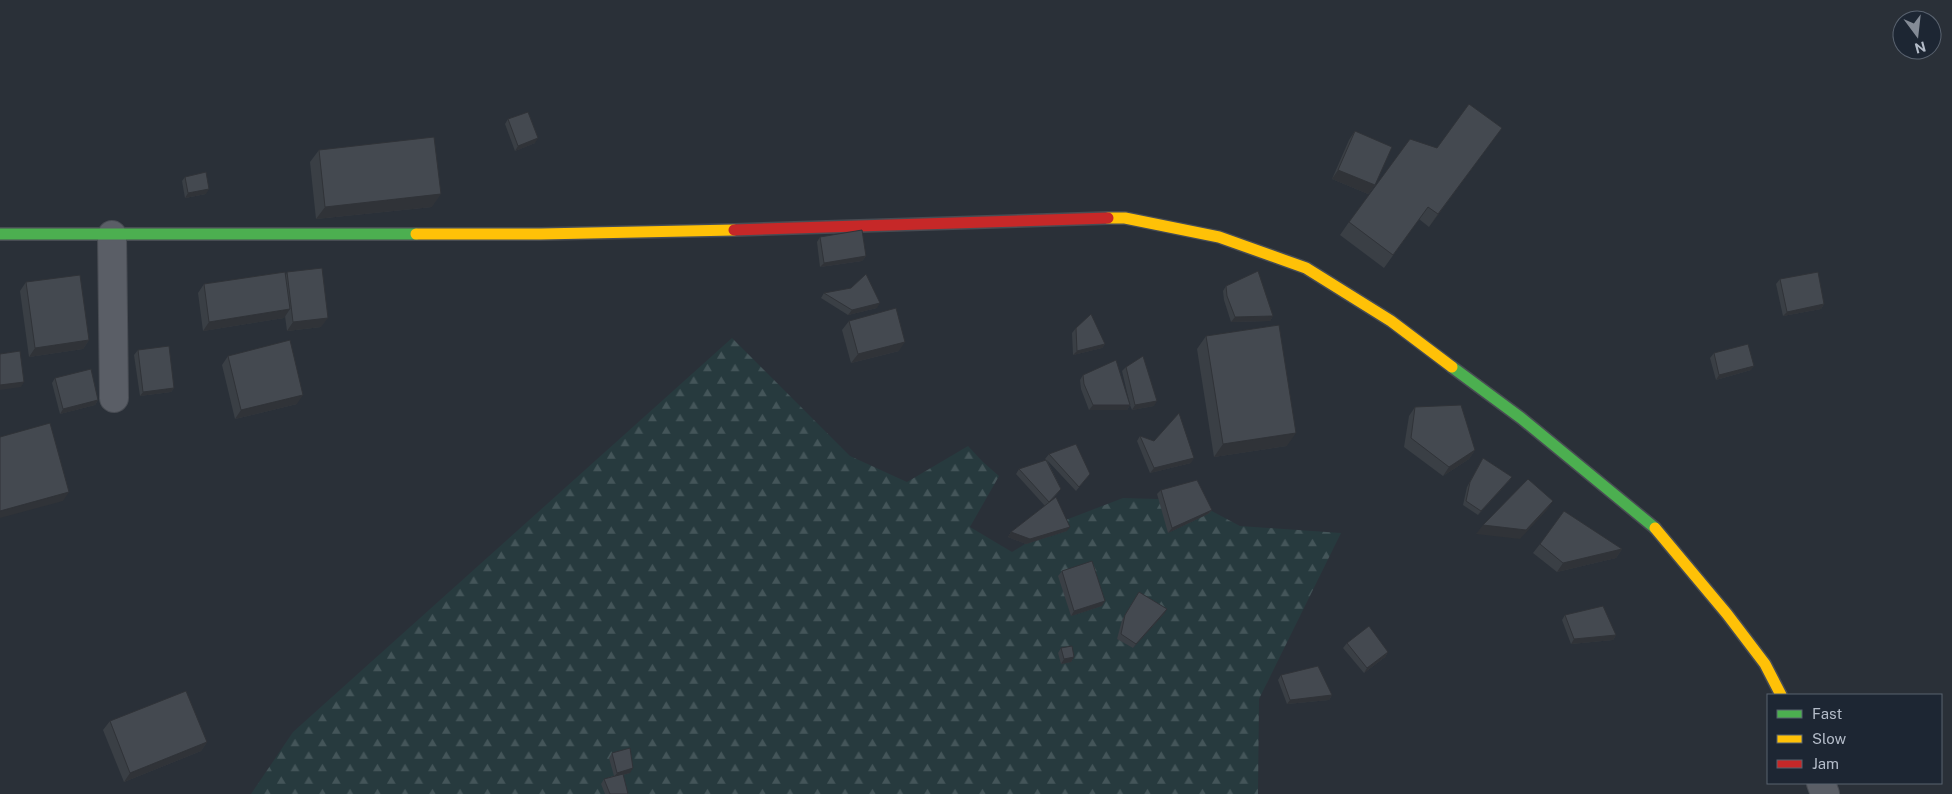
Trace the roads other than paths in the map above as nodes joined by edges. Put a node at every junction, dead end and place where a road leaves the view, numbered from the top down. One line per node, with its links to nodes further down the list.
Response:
1 (0, 234): 2 (street)
2 (112, 235): 3 (street); 4 (street)
3 (114, 398)
4 (1780, 694)

